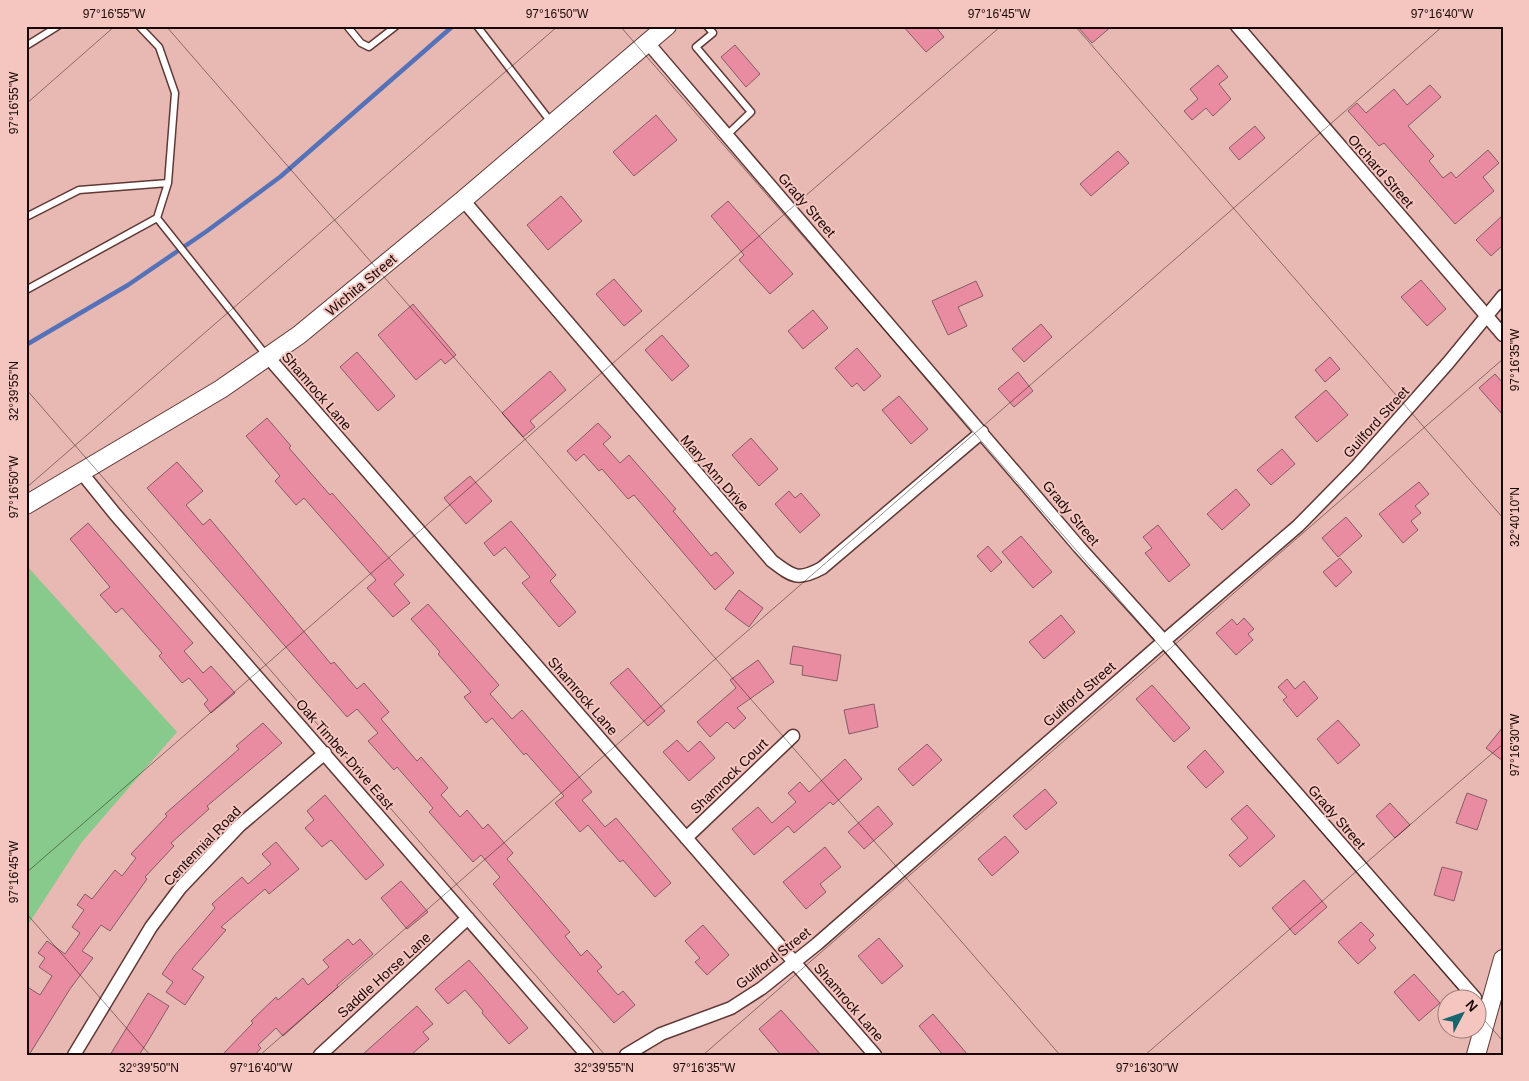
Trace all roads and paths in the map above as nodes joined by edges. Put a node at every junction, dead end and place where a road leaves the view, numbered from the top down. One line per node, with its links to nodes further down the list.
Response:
1 (58, 26): 10 (lane)
2 (139, 26): 13 (lane)
3 (347, 26): 4 (lane)
4 (396, 26)
5 (667, 26): 9 (main road, Wichita Street)
6 (707, 26): 12 (lane)
7 (1237, 26): 19 (street, Orchard Street)
8 (478, 27): 11 (lane)
9 (648, 43): 11 (main road, Wichita Street); 12 (street, Grady Street)
10 (26, 46)
11 (552, 124): 14 (main road, Wichita Street)
12 (727, 135): 22 (street, Grady Street)
13 (168, 183): 15 (lane); 16 (lane)
14 (463, 200): 21 (main road, Wichita Street); 22 (street, Mary Ann Drive)
15 (26, 217)
16 (157, 218): 17 (lane); 21 (lane)
17 (26, 290)
18 (1503, 296): 19 (street, Guilford Street)
19 (1485, 315): 20 (street, Orchard Street); 25 (street, Guilford Street)
20 (1503, 336)
21 (268, 357): 23 (main road, Wichita Street); 28 (street, Shamrock Lane)
22 (982, 432): 25 (street, Grady Street)
23 (81, 472): 24 (main road, Wichita Street); 27 (street, Oak Timber Drive East)
24 (26, 505)
25 (1164, 641): 31 (street, Guilford Street); 32 (street, Grady Street)
26 (793, 736): 28 (street, Shamrock Court)
27 (325, 753): 29 (street, Oak Timber Drive East); 35 (street, Centennial Road)
28 (686, 838): 31 (street, Shamrock Lane)
29 (468, 918): 36 (street, Saddle Horse Lane); 37 (street, Oak Timber Drive East)
30 (1503, 959): 34 (main road)
31 (794, 962): 38 (street, Guilford Street); 39 (street, Shamrock Lane)
32 (1466, 988)
33 (1486, 1012): 34 (street, Grady Street)
34 (1488, 1014): 40 (main road)
35 (74, 1055)
36 (320, 1055)
37 (587, 1055)
38 (626, 1055)
39 (875, 1055)
40 (1476, 1055)

